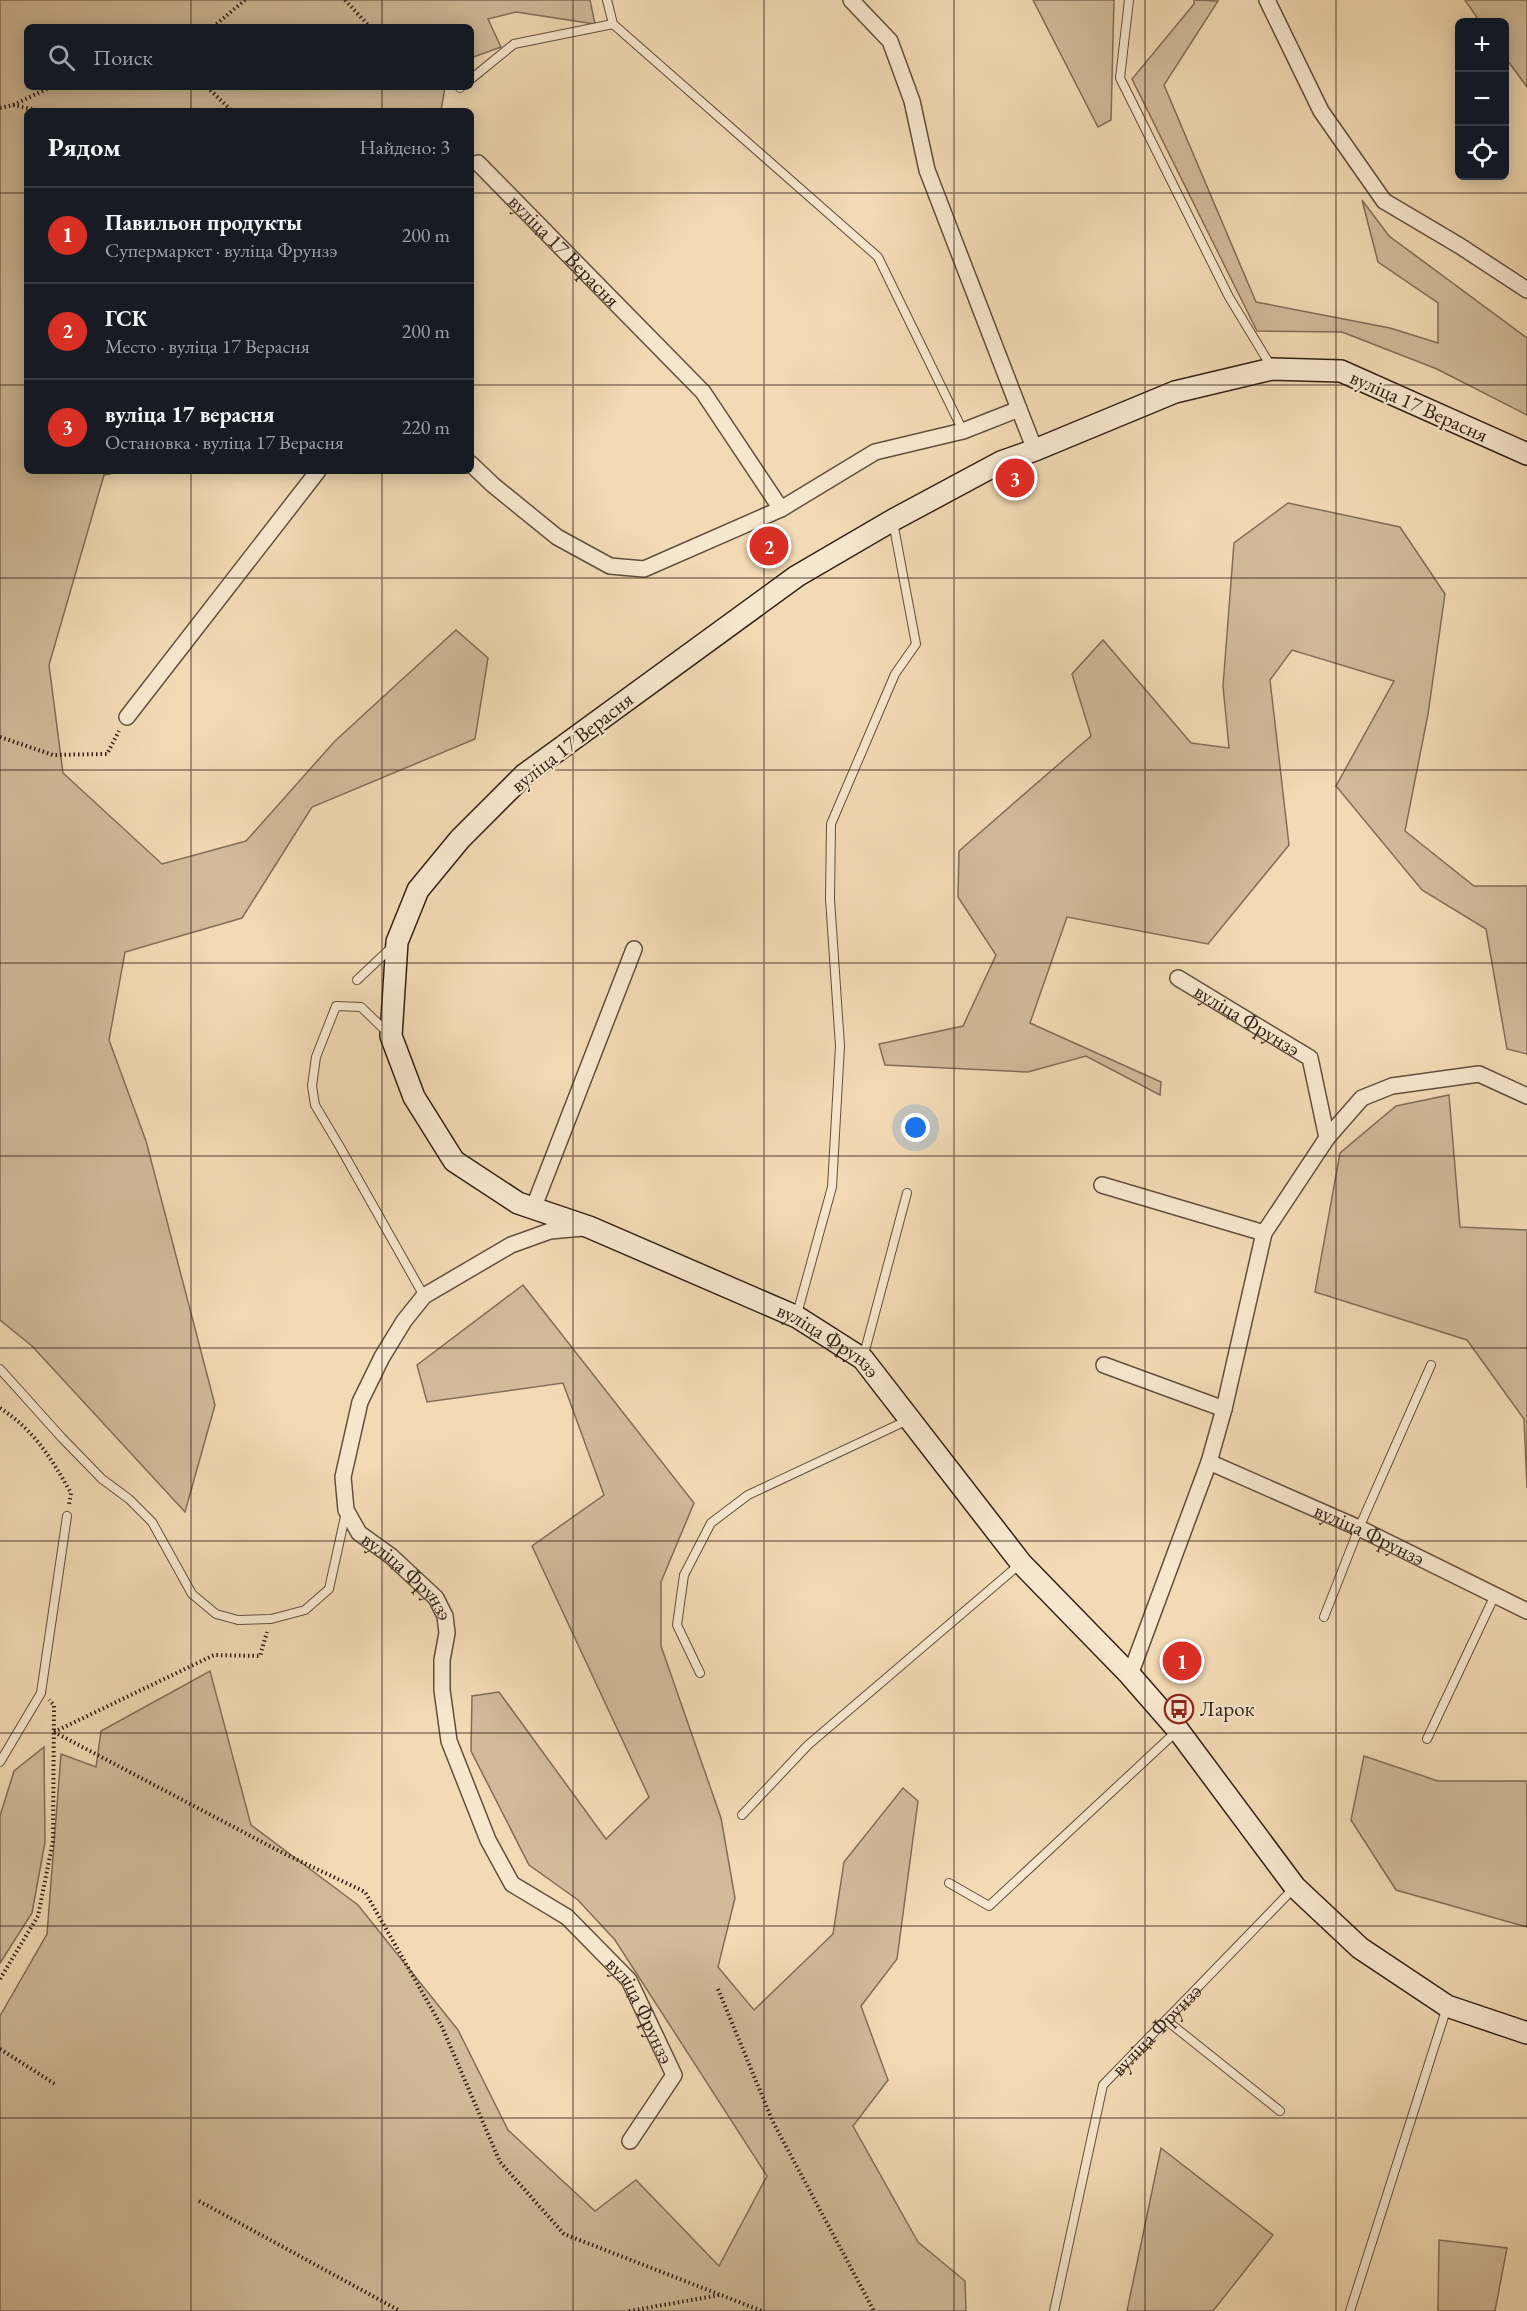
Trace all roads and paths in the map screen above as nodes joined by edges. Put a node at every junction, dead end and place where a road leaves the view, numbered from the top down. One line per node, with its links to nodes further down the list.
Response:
1 (245, 0): 7 (path)
2 (345, 0): 8 (path)
3 (607, 0): 9 (lane)
4 (851, 0): 20 (street)
5 (1129, 0): 19 (lane)
6 (1267, 0): 18 (street)
7 (217, 24)
8 (367, 24)
9 (613, 24): 10 (lane); 21 (lane)
10 (474, 77)
11 (45, 90): 13 (path)
12 (210, 90): 16 (path)
13 (13, 105): 14 (path); 15 (path)
14 (0, 108)
15 (27, 108)
16 (229, 108)
17 (478, 163): 26 (street, вуліца 17 Верасня)
18 (1527, 290)
19 (1272, 369): 22 (street, вуліца 17 Верасня); 23 (street, вуліца 17 Верасня)
20 (1019, 409): 21 (street); 22 (street)
21 (963, 431): 26 (street)
22 (1035, 450): 27 (street, вуліца 17 Верасня)
23 (1527, 454)
24 (474, 467): 26 (street)
25 (316, 474): 28 (street)
26 (781, 509)
27 (892, 520): 30 (street, вуліца 17 Верасня); 43 (lane)
28 (127, 717): 29 (path)
29 (0, 738)
30 (398, 942): 33 (lane); 34 (street, вуліца 17 Верасня)
31 (634, 949): 39 (street)
32 (1178, 978): 36 (street, вуліца Фрунзэ)
33 (357, 980)
34 (391, 1036): 39 (street, вуліца 17 Верасня); 42 (lane)
35 (1527, 1096): 36 (street)
36 (1327, 1138): 41 (street)
37 (1102, 1185): 41 (street)
38 (907, 1194): 44 (lane)
39 (533, 1209): 40 (street, вуліца 17 Верасня)
40 (589, 1227): 42 (street, вуліца Фрунзэ); 43 (street, вуліца Фрунзэ)
41 (1264, 1233): 49 (street)
42 (424, 1296): 52 (street, вуліца Фрунзэ)
43 (797, 1317): 44 (street, вуліца Фрунзэ)
44 (863, 1359): 50 (street, вуліца Фрунзэ)
45 (1104, 1365): 49 (street)
46 (1431, 1365): 54 (lane)
47 (0, 1369): 59 (lane)
48 (0, 1408): 53 (path)
49 (1224, 1409): 51 (street)
50 (908, 1420): 55 (street, вуліца Фрунзэ); 60 (lane)
51 (1209, 1462): 54 (street, вуліца Фрунзэ); 61 (street)
52 (346, 1510): 59 (lane); 78 (street, вуліца Фрунзэ)
53 (67, 1516): 62 (lane)
54 (1359, 1528): 56 (street, вуліца Фрунзэ); 58 (lane)
55 (1021, 1563): 61 (street, вуліца Фрунзэ); 67 (lane)
56 (1495, 1595): 57 (street, вуліца Фрунзэ); 65 (lane)
57 (1527, 1611)
58 (1324, 1617)
59 (271, 1619): 64 (path)
60 (700, 1673)
61 (1130, 1675): 63 (street, вуліца Фрунзэ)
62 (41, 1693): 64 (path); 66 (lane)
63 (1178, 1730): 68 (lane); 69 (street, вуліца Фрунзэ)
64 (54, 1732): 70 (path); 80 (path)
65 (1427, 1739)
66 (0, 1762)
67 (742, 1815)
68 (949, 1883)
69 (1295, 1887): 72 (street, вуліца Фрунзэ); 73 (lane, вуліца Фрунзэ)
70 (0, 1979)
71 (718, 1989): 84 (path)
72 (1447, 2006): 74 (street, вуліца Фрунзэ); 86 (lane)
73 (1166, 2020): 77 (lane); 85 (lane, вуліца Фрунзэ)
74 (1527, 2033)
75 (0, 2049): 76 (path)
76 (55, 2084)
77 (1280, 2111)
78 (630, 2140)
79 (199, 2201): 81 (path)
80 (721, 2295): 82 (path); 83 (path)
81 (400, 2311)
82 (629, 2311)
83 (762, 2311)
84 (874, 2311)
85 (1054, 2311)
86 (1350, 2311)

